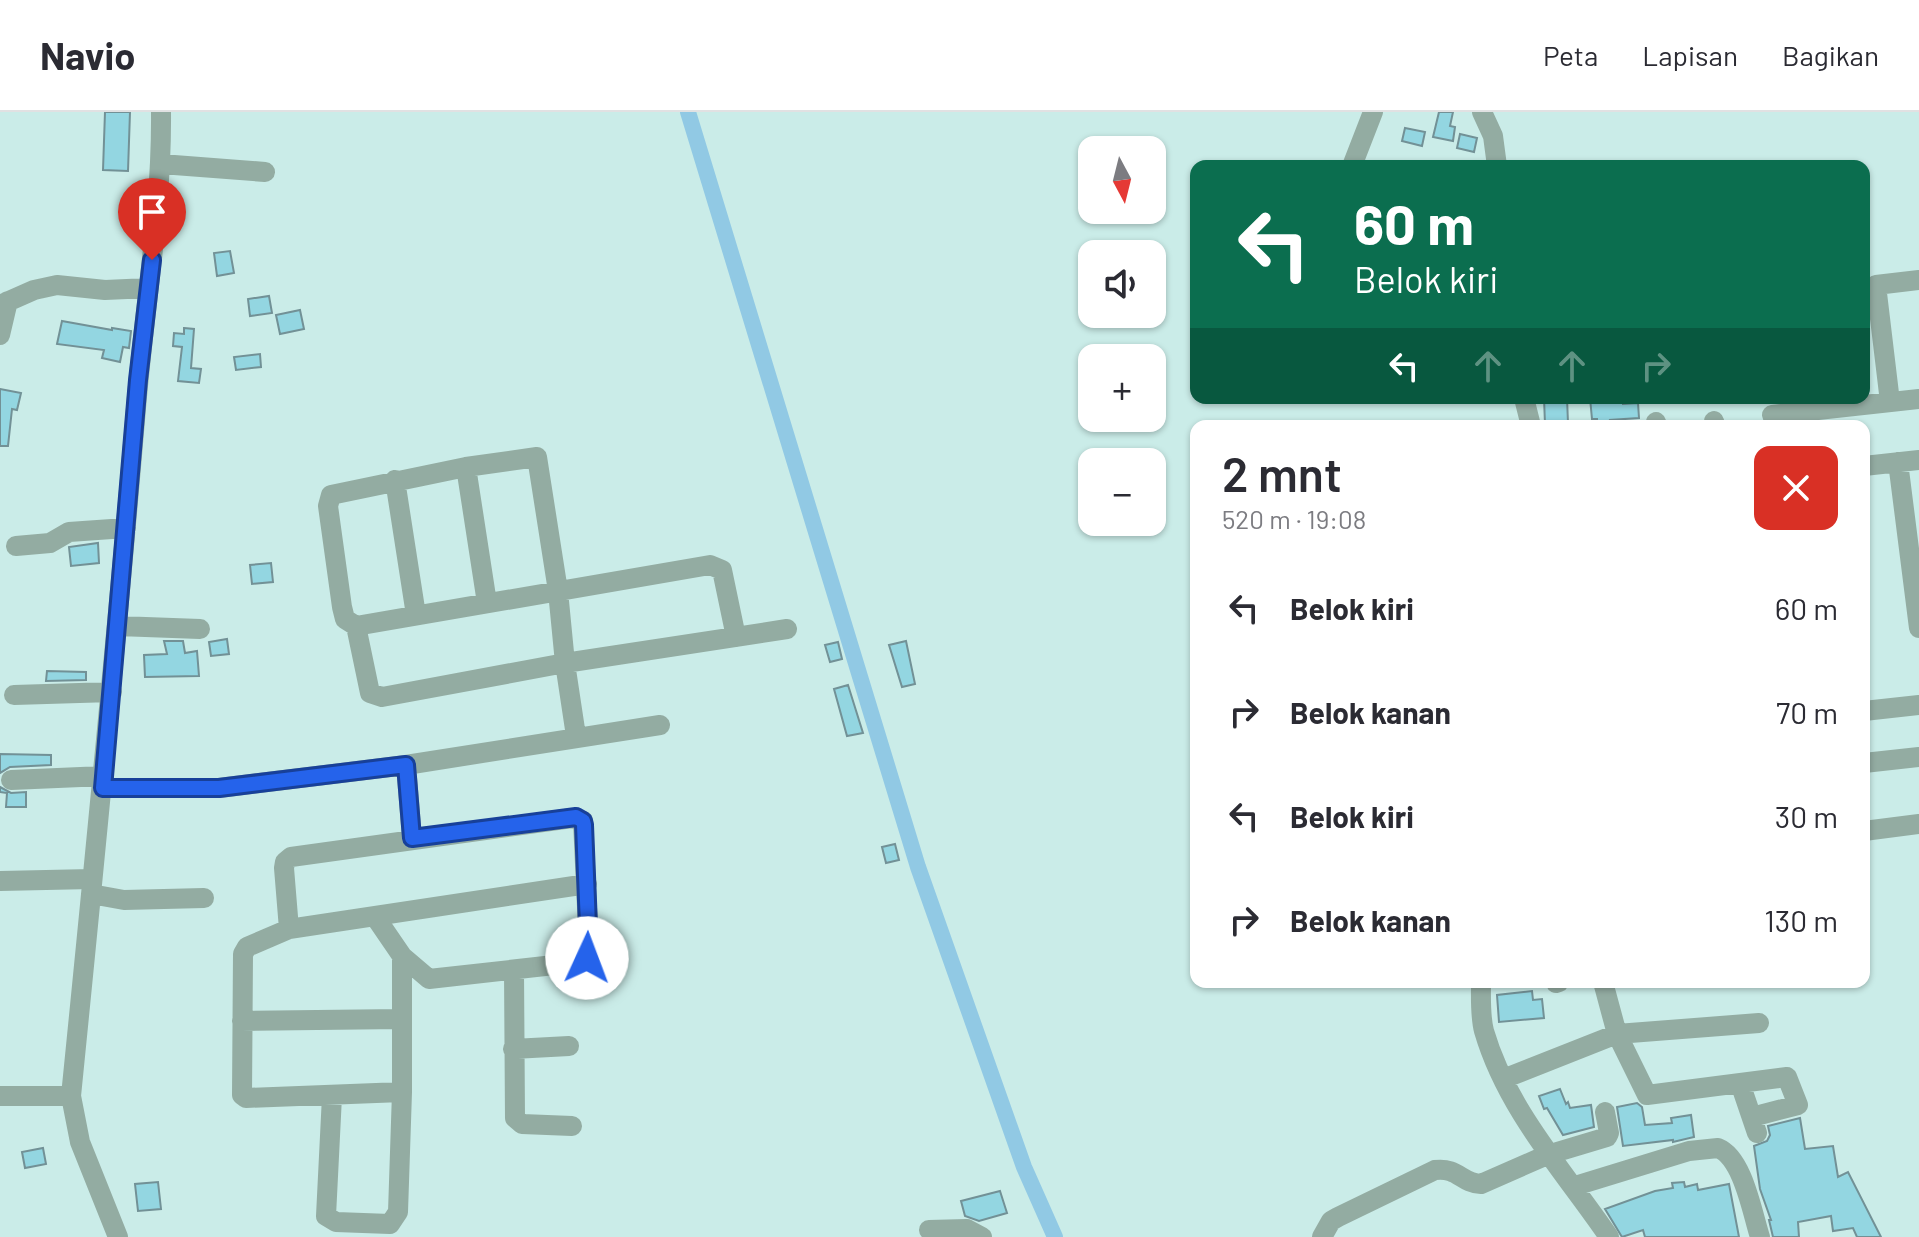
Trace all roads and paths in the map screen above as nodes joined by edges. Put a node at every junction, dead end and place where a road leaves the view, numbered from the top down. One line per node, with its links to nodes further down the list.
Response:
1 (161, 112): 6 (street)
2 (1373, 112): 4 (street)
3 (1482, 112): 5 (street)
4 (1354, 160)
5 (1496, 160)
6 (161, 164): 7 (street); 9 (street)
7 (265, 172)
8 (1919, 280): 14 (street)
9 (149, 288): 10 (street); 22 (street)
10 (4, 303): 11 (street)
11 (0, 335)
12 (1919, 399): 14 (street)
13 (1870, 402): 14 (street)
14 (1890, 402)
15 (1824, 404): 16 (street)
16 (1772, 413)
17 (1919, 460): 18 (street)
18 (1898, 462): 19 (street); 29 (street)
19 (1870, 465)
20 (466, 467): 21 (street); 24 (street); 25 (street)
21 (395, 480): 26 (street); 28 (street)
22 (126, 528): 23 (street); 27 (street)
23 (16, 546)
24 (558, 591): 25 (street); 32 (street); 33 (street)
25 (487, 603): 26 (street)
26 (416, 615): 28 (street)
27 (118, 626): 30 (street); 34 (street)
28 (356, 626): 33 (street)
29 (1919, 628)
30 (200, 629)
31 (787, 629): 32 (street)
32 (736, 637): 33 (street)
33 (565, 663): 39 (street)
34 (112, 692): 35 (street); 44 (street)
35 (14, 695)
36 (1919, 705): 37 (street)
37 (1870, 710)
38 (660, 725): 39 (street)
39 (576, 736): 42 (street)
40 (1919, 757): 41 (street)
41 (1870, 762)
42 (406, 765): 44 (street); 47 (street)
43 (11, 780): 44 (street)
44 (103, 782): 50 (street)
45 (1919, 824): 46 (street)
46 (1870, 830)
47 (412, 838): 49 (street); 53 (street)
48 (0, 881): 50 (street)
49 (587, 884): 52 (street); 55 (street)
50 (92, 887): 51 (street); 68 (street)
51 (204, 898)
52 (376, 918): 53 (street); 54 (street)
53 (289, 929): 59 (street)
54 (402, 956): 55 (street); 58 (street)
55 (514, 971): 63 (street)
56 (1481, 988): 64 (street)
57 (1605, 988): 61 (street)
58 (401, 1019): 59 (street); 66 (street)
59 (242, 1021): 69 (street)
60 (1759, 1023): 61 (street)
61 (1617, 1034): 64 (street); 65 (street)
62 (569, 1046): 63 (street)
63 (513, 1049): 71 (street)
64 (1503, 1079): 72 (street)
65 (1740, 1083): 65 (street)
66 (402, 1092): 69 (street); 69 (street)
67 (0, 1096): 68 (street)
68 (71, 1096): 75 (street)
69 (332, 1096)
70 (1605, 1112): 72 (street)
71 (572, 1126)
72 (1547, 1155): 73 (street); 77 (street)
73 (1575, 1186): 78 (street); 79 (street)
74 (929, 1230): 76 (street)
75 (118, 1237)
76 (982, 1237)
77 (1322, 1237)
78 (1609, 1237)
79 (1760, 1237)

